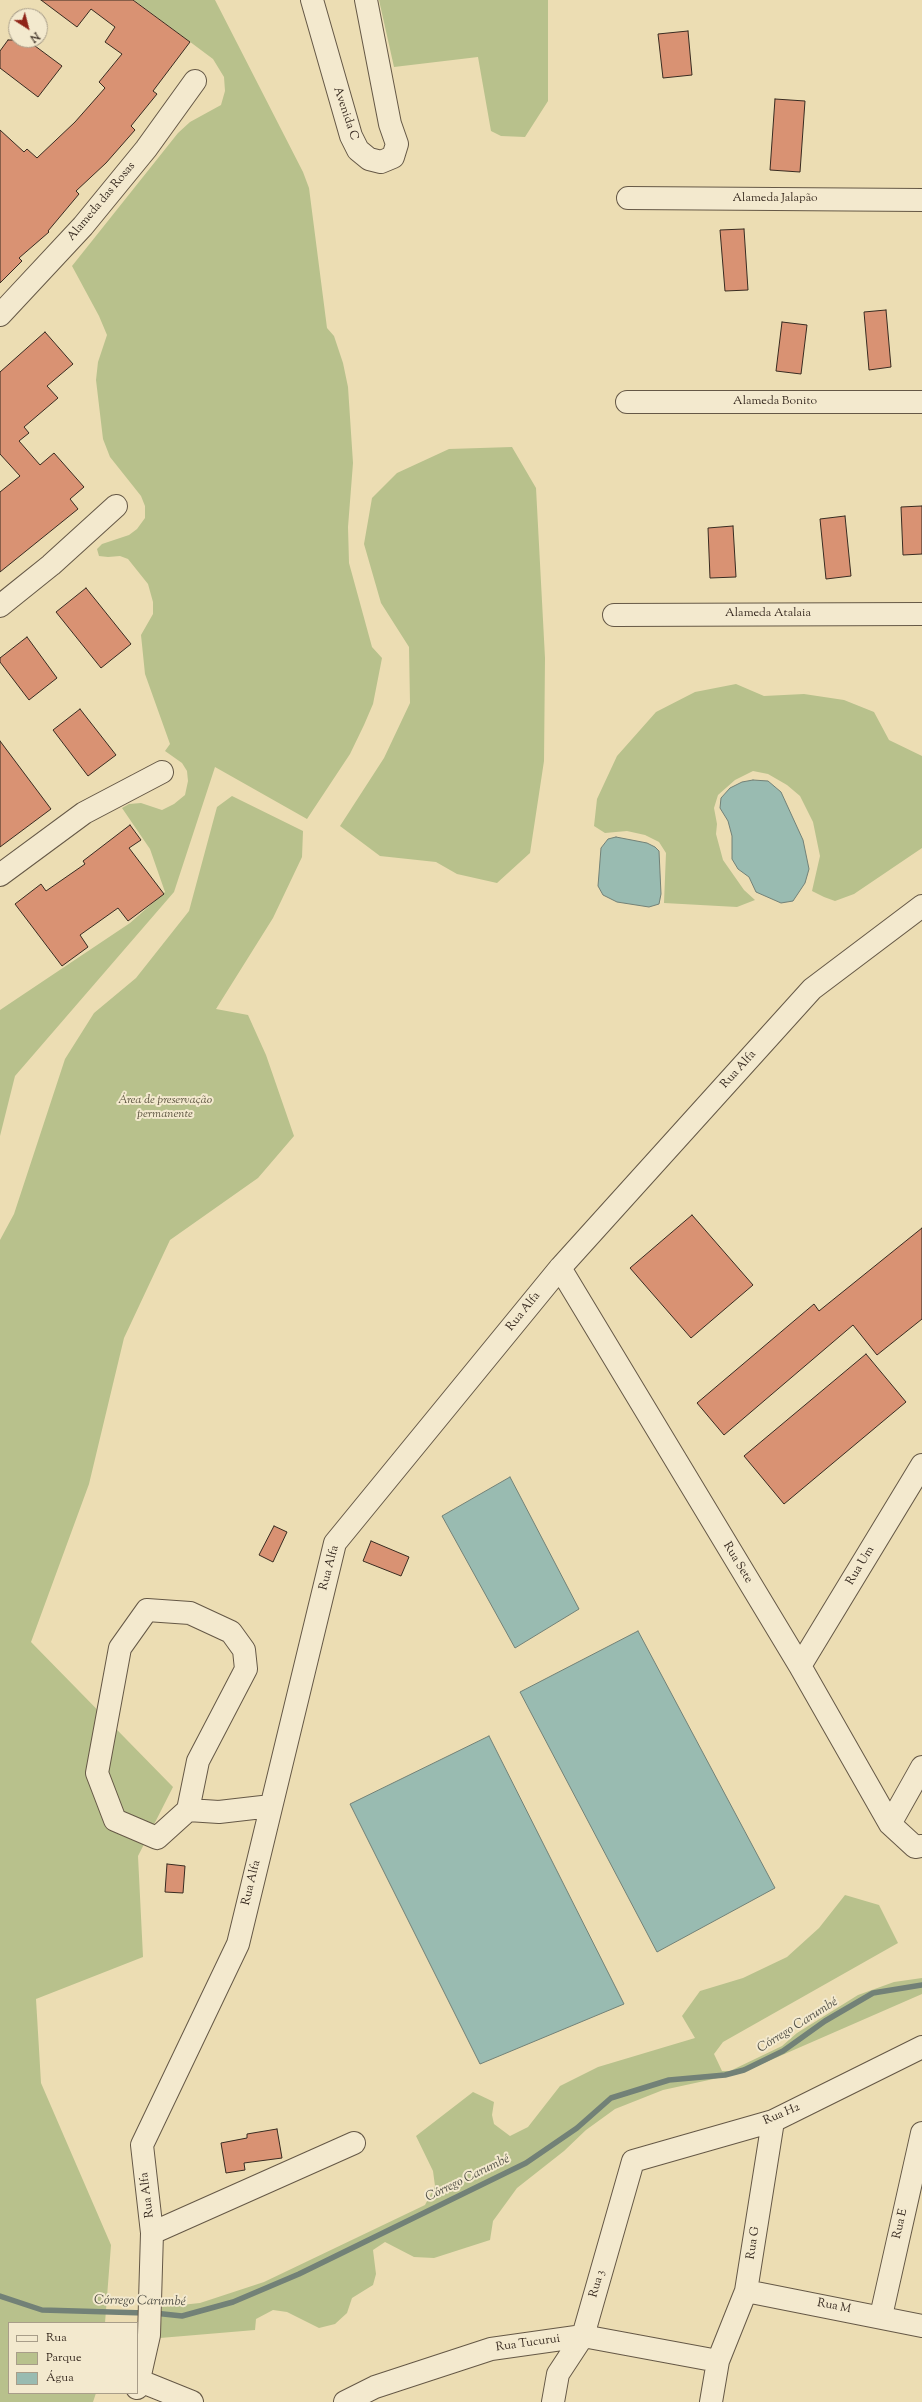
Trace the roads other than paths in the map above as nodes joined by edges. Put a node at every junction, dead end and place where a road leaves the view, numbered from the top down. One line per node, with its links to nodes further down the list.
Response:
1 (312, 0): 2 (street, Avenida C)
2 (366, 0)
3 (195, 81): 6 (street, Alameda das Rosas)
4 (628, 198): 5 (street, Alameda Jalapão)
5 (922, 200)
6 (0, 315)
7 (627, 402): 8 (street, Alameda Bonito)
8 (922, 402)
9 (116, 506): 10 (street)
10 (0, 606)
11 (922, 614): 12 (street, Alameda Atalaia)
12 (614, 615)
13 (162, 772): 14 (street)
14 (0, 875)
15 (922, 906): 16 (street, Rua Alfa)
16 (560, 1268): 18 (street, Rua Sete); 20 (street, Rua Alfa)
17 (922, 1465): 18 (street, Rua Um)
18 (800, 1666): 22 (street, Rua Sete)
19 (922, 1767): 22 (street)
20 (271, 1806): 21 (street); 29 (street, Rua Alfa)
21 (188, 1810): 21 (street)
22 (890, 1824): 23 (street, Rua Sete)
23 (922, 1846)
24 (922, 2047): 25 (street, Rua H2)
25 (773, 2121): 28 (street, Rua H2); 30 (street, Rua G)
26 (922, 2133): 31 (street, Rua E)
27 (354, 2143): 29 (street)
28 (633, 2161): 33 (street, Rua 3)
29 (152, 2233): 35 (street, Rua Alfa)
30 (746, 2291): 31 (street, Rua M); 34 (street, Rua G)
31 (881, 2316): 32 (street, Rua M)
32 (922, 2326)
33 (583, 2336): 34 (street, Rua Tucurui); 37 (street, Rua Tucurui); 40 (street, Rua 3)
34 (718, 2361): 41 (street, Rua G)
35 (138, 2383)
36 (138, 2387): 38 (street)
37 (375, 2395): 39 (street, Rua Tucurui)
38 (192, 2402)
39 (345, 2402)
40 (553, 2402)
41 (712, 2402)

